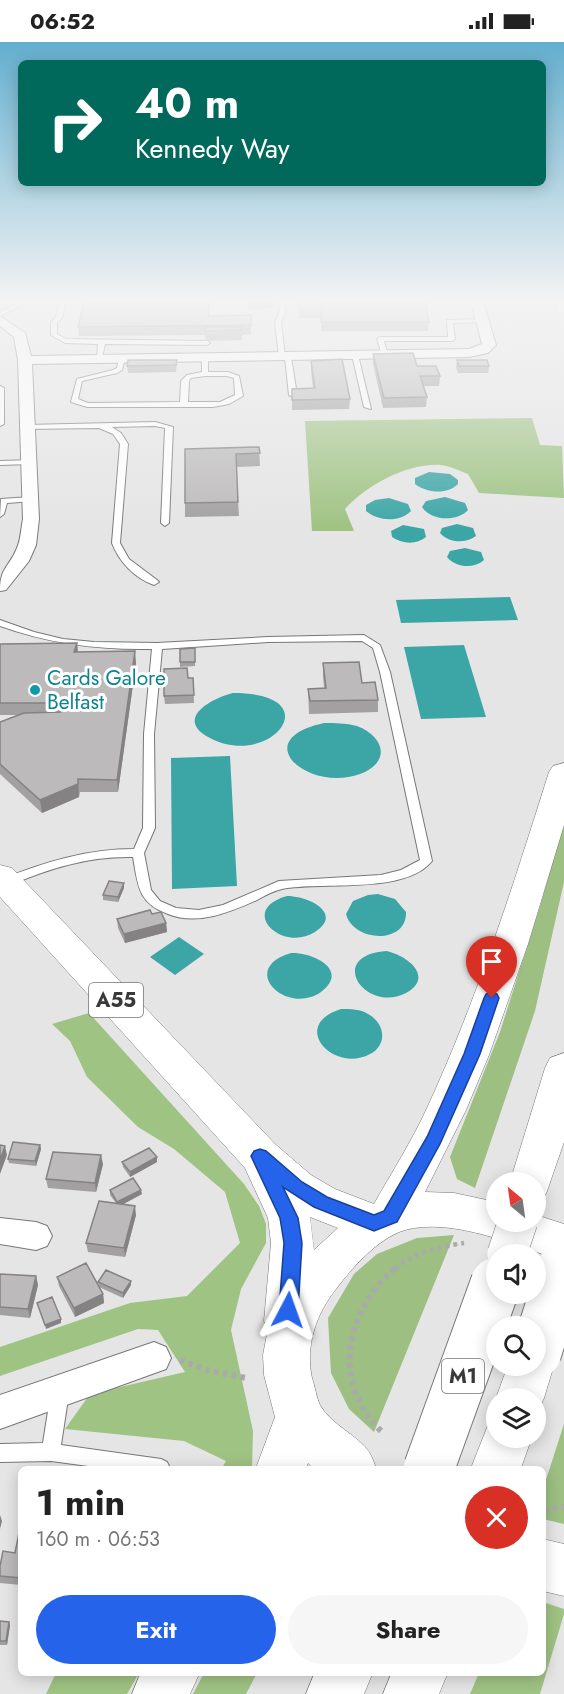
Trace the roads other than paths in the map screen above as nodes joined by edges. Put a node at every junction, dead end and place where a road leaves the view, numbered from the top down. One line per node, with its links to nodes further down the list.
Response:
1 (25, 375): 13 (street)
2 (101, 375): 9 (lane)
3 (196, 375): 9 (lane)
4 (231, 375): 9 (lane)
5 (289, 375): 8 (lane)
6 (360, 375): 10 (lane)
7 (0, 388): 11 (lane)
8 (293, 395)
9 (184, 404)
10 (368, 407)
11 (0, 424)
12 (98, 425): 13 (lane); 18 (lane); 19 (lane)
13 (26, 427): 14 (street)
14 (30, 462): 15 (lane); 16 (street)
15 (0, 463)
16 (31, 499): 17 (lane); 20 (street)
17 (0, 514)
18 (165, 523)
19 (154, 582)
20 (0, 586)
21 (0, 623): 22 (lane)
22 (157, 646): 24 (lane); 24 (lane)
23 (564, 772): 29 (highway)
24 (138, 853): 25 (lane)
25 (3, 879): 27 (highway, A55)
26 (564, 1068): 28 (highway)
27 (260, 1156): 29 (highway, A55); 36 (highway, A55)
28 (534, 1172)
29 (382, 1220): 32 (highway, A55); 36 (highway, A55)
30 (0, 1231): 31 (street)
31 (36, 1236)
32 (564, 1243)
33 (564, 1265): 35 (highway, bridge)
34 (488, 1304): 47 (highway, M1, bridge)
35 (546, 1322)
36 (285, 1347): 40 (highway, A55)
37 (154, 1358): 38 (street)
38 (60, 1391): 39 (street); 42 (lane)
39 (0, 1412)
40 (300, 1416): 45 (highway); 46 (highway, A55)
41 (503, 1448): 48 (highway)
42 (51, 1452): 43 (lane); 44 (lane)
43 (0, 1453)
44 (147, 1466)
45 (282, 1466)
46 (349, 1466)
47 (430, 1466)
48 (497, 1466)
49 (546, 1566): 50 (highway)
50 (564, 1570)
51 (170, 1676): 54 (highway)
52 (343, 1676): 55 (highway)
53 (418, 1676): 56 (highway)
54 (160, 1694)
55 (334, 1694)
56 (411, 1694)

